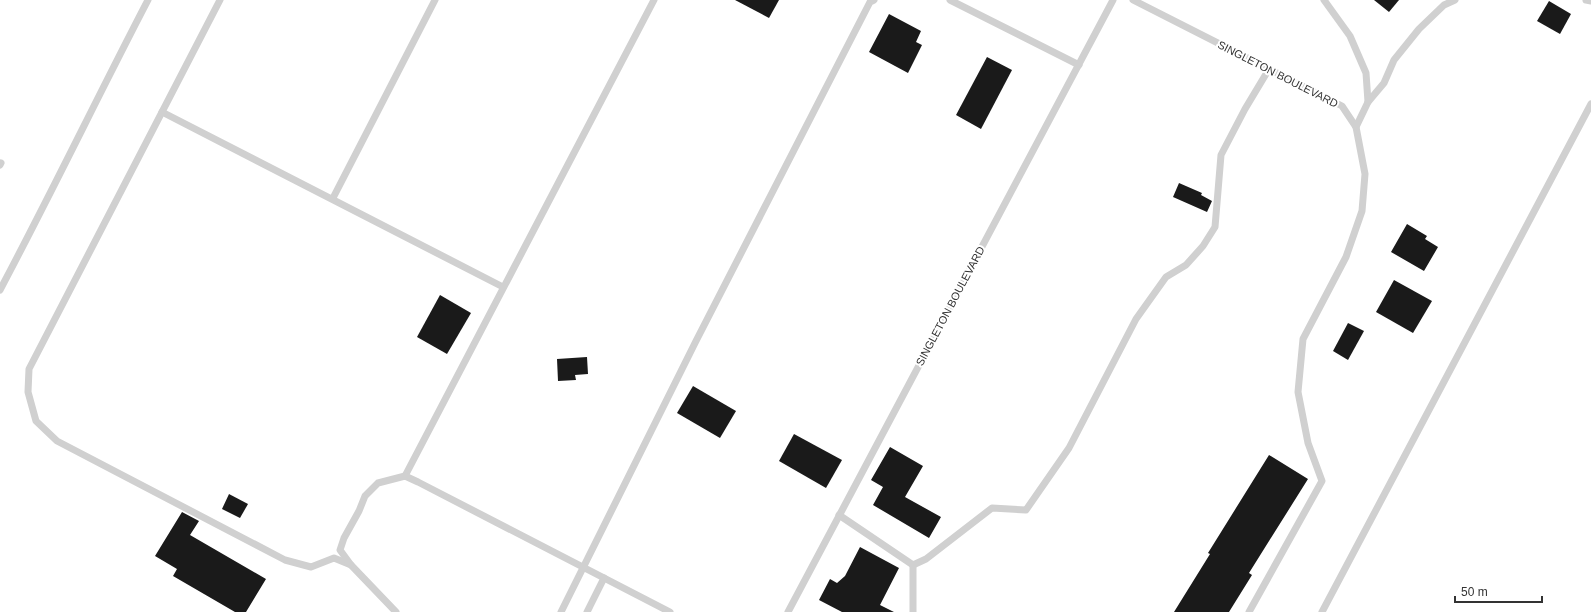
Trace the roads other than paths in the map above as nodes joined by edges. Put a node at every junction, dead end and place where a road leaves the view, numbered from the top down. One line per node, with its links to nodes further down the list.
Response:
1 (148, 0): 21 (lane)
2 (220, 0): 17 (lane)
3 (435, 0): 19 (lane)
4 (654, 0): 20 (lane)
5 (874, 0): 26 (lane)
6 (950, 0): 13 (lane)
7 (1113, 0): 13 (lane, SINGLETON BOULEVARD)
8 (1133, 0): 14 (lane, SINGLETON BOULEVARD)
9 (1324, 0): 15 (lane)
10 (1455, 0): 15 (lane)
11 (1586, 0): 12 (lane)
12 (1591, 1)
13 (1079, 64): 23 (lane, SINGLETON BOULEVARD)
14 (1269, 69): 18 (lane, SINGLETON BOULEVARD); 24 (lane)
15 (1368, 102): 18 (lane)
16 (1591, 104): 35 (lane)
17 (162, 112): 19 (lane); 25 (lane)
18 (1356, 127): 34 (lane, SINGLETON BOULEVARD)
19 (332, 198): 20 (lane)
20 (504, 286): 22 (lane)
21 (0, 290)
22 (405, 476): 25 (lane); 26 (lane)
23 (839, 515): 24 (lane); 32 (lane, SINGLETON BOULEVARD)
24 (913, 565): 33 (lane)
25 (351, 566): 28 (lane)
26 (584, 568): 27 (lane); 29 (lane)
27 (604, 578): 30 (lane); 31 (lane)
28 (396, 612)
29 (561, 612)
30 (587, 612)
31 (670, 612)
32 (788, 612)
33 (913, 612)
34 (1249, 612)
35 (1322, 612)

